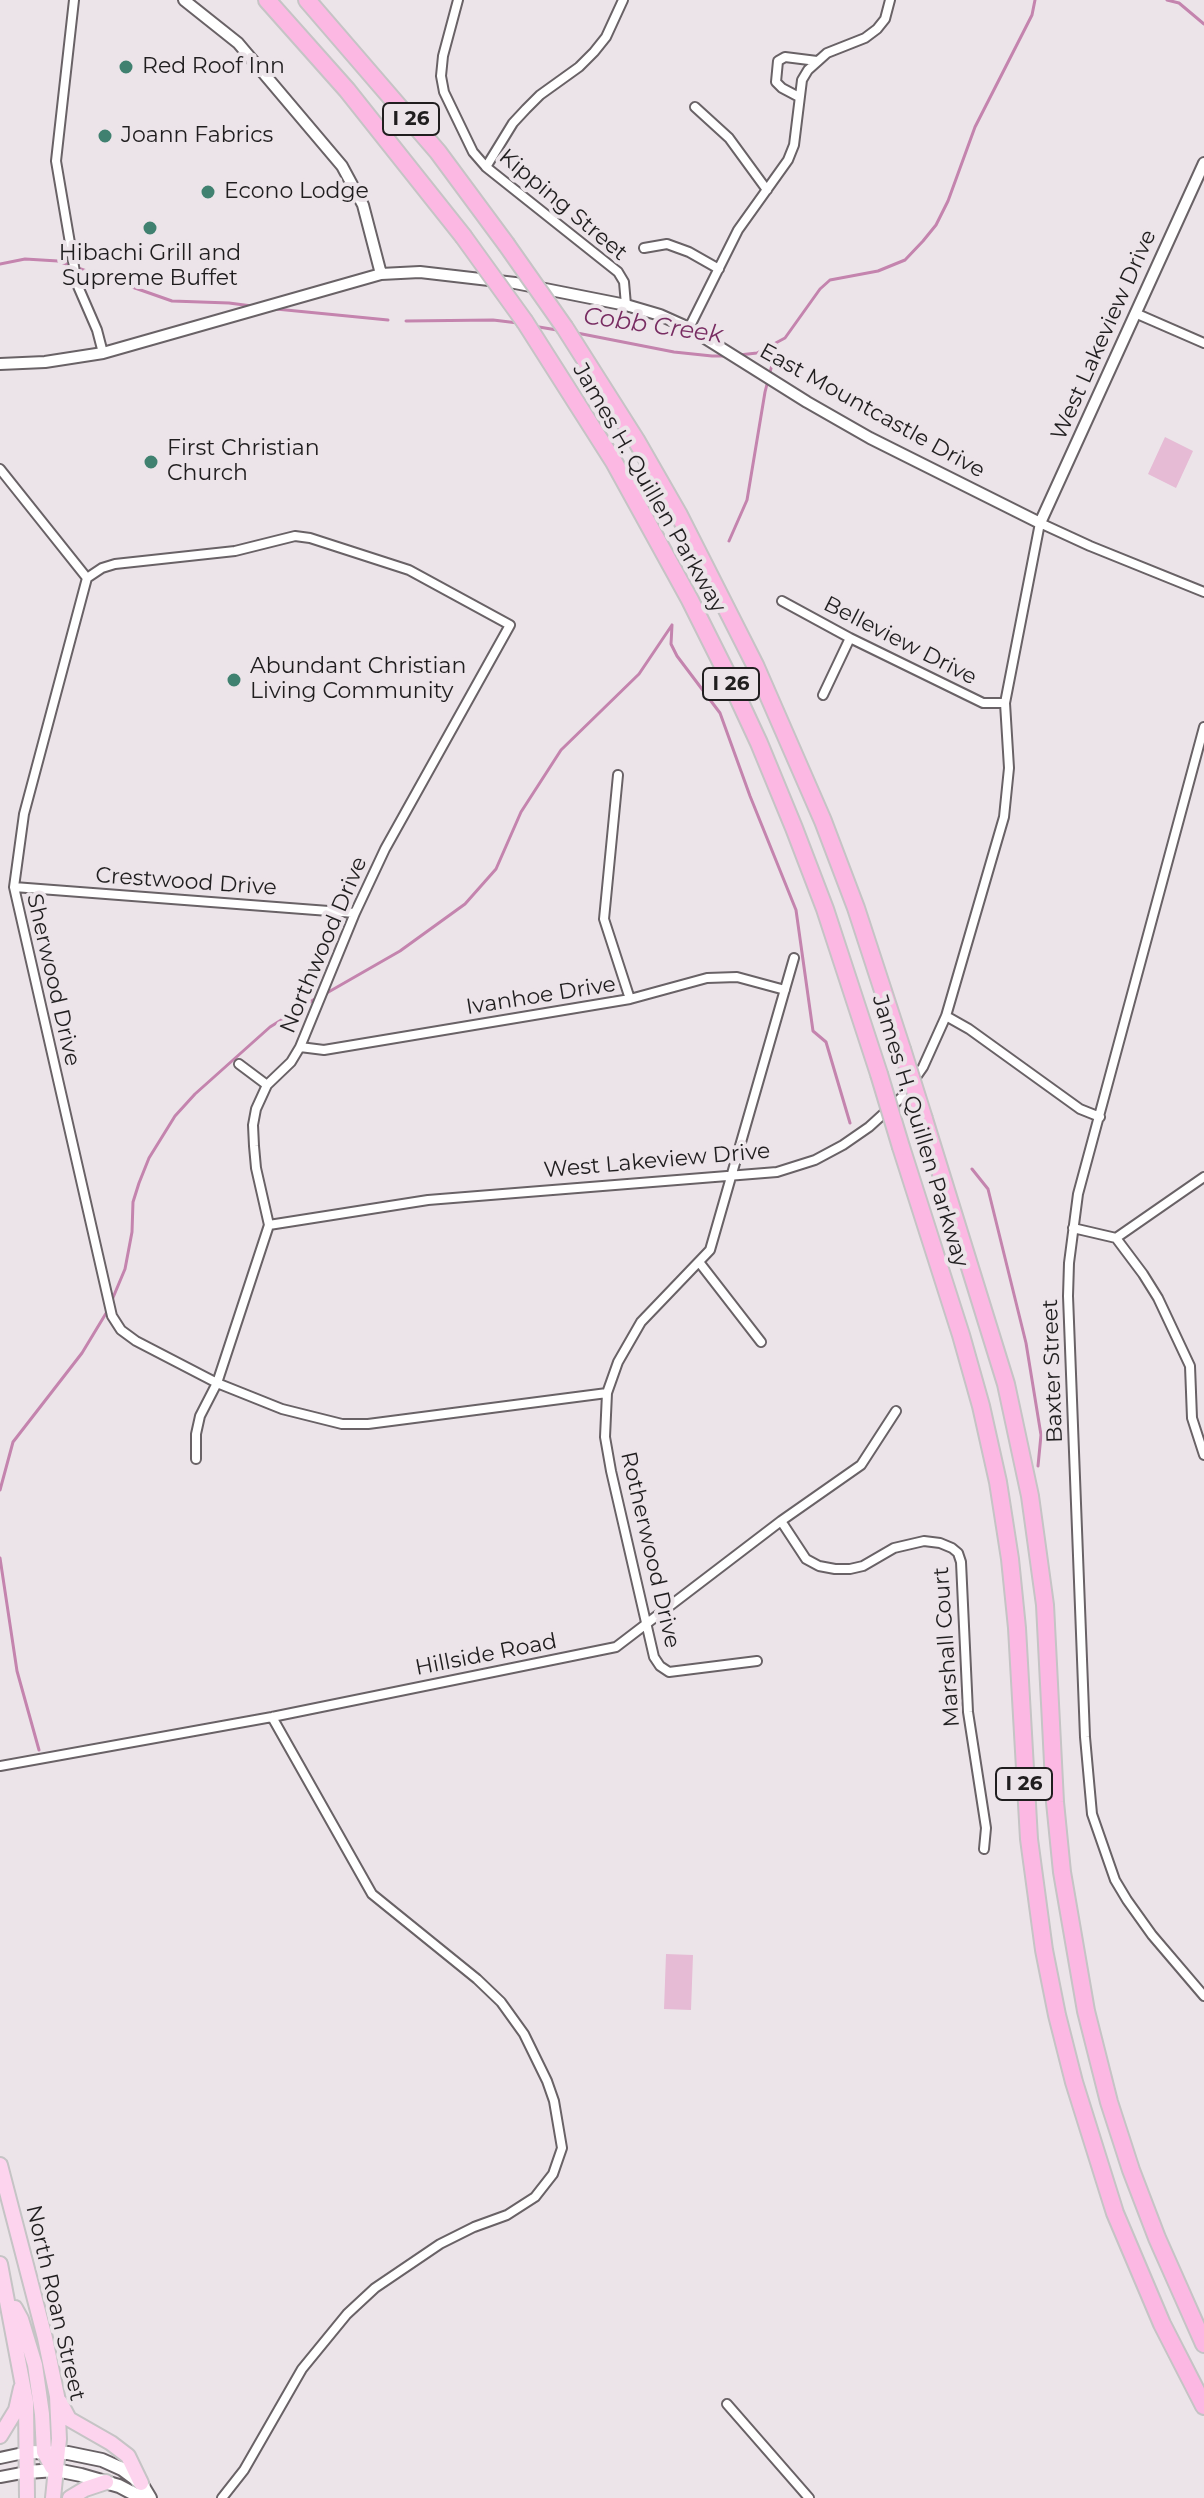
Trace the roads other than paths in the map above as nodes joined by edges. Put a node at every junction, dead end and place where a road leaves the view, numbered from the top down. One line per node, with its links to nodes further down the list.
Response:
1 (74, 0): 21 (street)
2 (184, 0): 16 (street)
3 (267, 0): 69 (highway, James H. Quillen Parkway / I 26, bridge)
4 (307, 0): 65 (highway, James H. Quillen Parkway / I 26, bridge)
5 (458, 0): 12 (street, Kipping Street)
6 (623, 0): 12 (street)
7 (890, 0): 8 (street)
8 (817, 61): 9 (street); 9 (street)
9 (799, 97): 13 (street)
10 (695, 107): 13 (street)
11 (1204, 163): 18 (street, West Lakeview Drive)
12 (486, 167): 17 (street, Kipping Street)
13 (767, 190): 15 (street)
14 (644, 248): 15 (street)
15 (719, 269): 19 (street)
16 (381, 274): 17 (street, East Mountcastle Drive); 21 (street, East Mountcastle Drive)
17 (626, 305): 19 (street, East Mountcastle Drive)
18 (1135, 313): 20 (street); 24 (street, West Lakeview Drive)
19 (689, 328): 24 (street, East Mountcastle Drive)
20 (1204, 343)
21 (103, 353): 22 (street, East Mountcastle Drive)
22 (0, 364)
23 (0, 469): 25 (street)
24 (1040, 523): 26 (street, East Mountcastle Drive); 30 (street, West Lakeview Drive)
25 (87, 578): 33 (street, Sherwood Drive); 34 (street, Northwood Drive)
26 (1204, 592)
27 (782, 601): 28 (street, Belleview Drive)
28 (850, 638): 29 (street); 30 (street, Belleview Drive)
29 (823, 695)
30 (1005, 703): 38 (street, West Lakeview Drive)
31 (1204, 727): 42 (street, Baxter Street)
32 (618, 775): 37 (street)
33 (14, 887): 34 (street, Crestwood Drive); 50 (street, Sherwood Drive)
34 (355, 913): 39 (street, Northwood Drive)
35 (794, 958): 36 (street, Rotherwood Drive)
36 (785, 990): 37 (street, Ivanhoe Drive); 43 (street, Rotherwood Drive)
37 (630, 999): 39 (street, Ivanhoe Drive)
38 (946, 1016): 42 (street); 43 (street, West Lakeview Drive)
39 (300, 1047): 41 (street, Northwood Drive)
40 (239, 1064): 41 (street)
41 (267, 1085): 45 (street, Northwood Drive)
42 (1100, 1117): 46 (street, Baxter Street)
43 (729, 1177): 45 (street, West Lakeview Drive); 48 (street, Rotherwood Drive)
44 (1204, 1177): 47 (street)
45 (269, 1225): 50 (street)
46 (1073, 1228): 47 (street); 61 (street, Baxter Street)
47 (1116, 1238): 53 (street)
48 (699, 1262): 49 (street); 51 (street, Rotherwood Drive)
49 (761, 1342)
50 (217, 1383): 51 (street, Sherwood Drive); 54 (street)
51 (607, 1393): 56 (street, Rotherwood Drive)
52 (896, 1411): 55 (street, Hillside Road)
53 (1204, 1455)
54 (196, 1459)
55 (781, 1521): 56 (street, Hillside Road); 60 (street, Marshall Court)
56 (648, 1621): 57 (street, Rotherwood Drive); 58 (street, Hillside Road)
57 (757, 1661)
58 (272, 1717): 59 (street, Hillside Road); 83 (street)
59 (0, 1766)
60 (984, 1849)
61 (1204, 1996)
62 (0, 2165): 67 (main road, North Roan Street)
63 (0, 2264): 64 (main road, North Roan Street)
64 (5, 2290): 66 (main road, North Roan Street); 72 (main road)
65 (1204, 2344)
66 (22, 2383): 70 (main road); 71 (main road, North Roan Street)
67 (57, 2396): 72 (main road, North Roan Street); 78 (main road)
68 (727, 2404): 84 (street)
69 (1204, 2406)
70 (0, 2436)
71 (28, 2452): 72 (main road); 73 (street); 75 (main road, North Roan Street)
72 (51, 2452): 74 (main road); 78 (main road)
73 (0, 2458)
74 (56, 2470): 75 (main road); 77 (main road); 80 (main road)
75 (27, 2472): 76 (street); 79 (main road, North Roan Street)
76 (0, 2477)
77 (106, 2482): 78 (main road); 81 (main road)
78 (142, 2491): 82 (main road)
79 (27, 2498)
80 (53, 2498)
81 (70, 2498)
82 (150, 2498)
83 (222, 2498)
84 (809, 2498)

